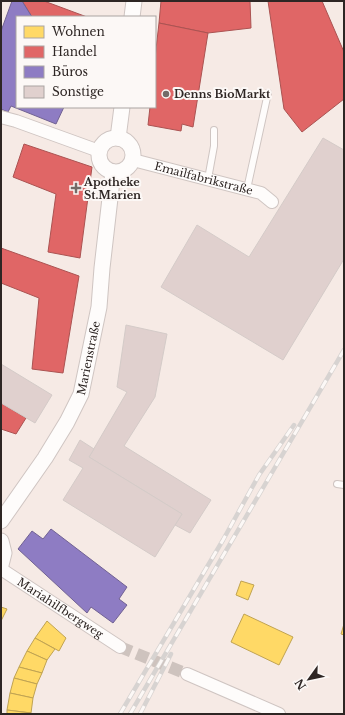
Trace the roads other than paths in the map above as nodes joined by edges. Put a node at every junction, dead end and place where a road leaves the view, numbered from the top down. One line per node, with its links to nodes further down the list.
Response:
1 (134, 1): 2 (street)
2 (132, 16)
3 (268, 93): 12 (lane)
4 (122, 108): 7 (street)
5 (1, 117): 8 (street)
6 (214, 130): 11 (lane)
7 (118, 138): 8 (street); 9 (street)
8 (99, 151): 10 (street)
9 (133, 160): 10 (street); 11 (street, Emailfabrikstraße)
10 (113, 172): 14 (street, Marienstraße)
11 (208, 179): 12 (street, Emailfabrikstraße)
12 (247, 190): 13 (street, Emailfabrikstraße)
13 (272, 202)
14 (1, 521)
15 (1, 541): 16 (street)
16 (1, 565)
17 (1, 569): 18 (street, Mariahilfbergweg)
18 (120, 647)
19 (187, 674): 20 (street)
20 (280, 714)

